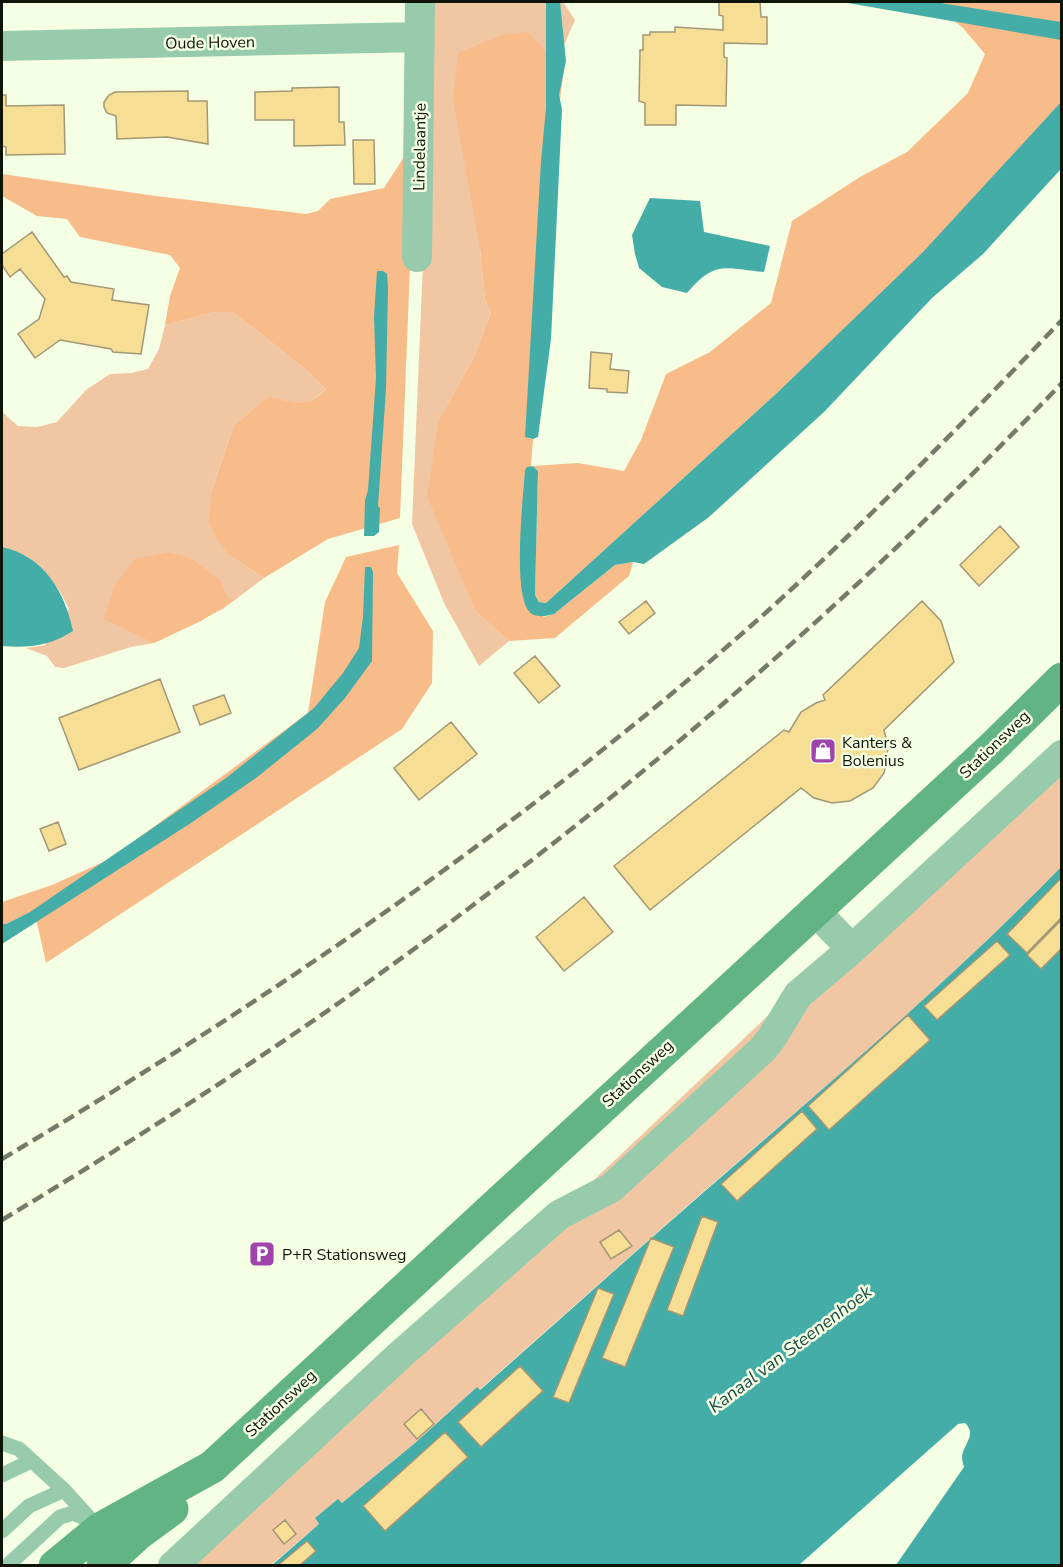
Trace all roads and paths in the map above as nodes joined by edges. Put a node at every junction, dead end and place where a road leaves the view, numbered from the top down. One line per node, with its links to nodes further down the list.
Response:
1 (420, 2): 2 (street, Lindelaantje)
2 (420, 37): 3 (street, Oude Hoven); 4 (street, Lindelaantje)
3 (2, 46)
4 (417, 257)
5 (1062, 679): 7 (main road, Stationsweg)
6 (1062, 755): 8 (street)
7 (814, 910): 8 (street); 14 (main road, Stationsweg)
8 (852, 949): 17 (street)
9 (2, 1443): 10 (lane)
10 (31, 1461): 11 (lane); 12 (lane)
11 (2, 1475)
12 (64, 1490): 13 (lane); 14 (lane)
13 (2, 1531)
14 (103, 1543): 15 (lane); 16 (main road, Stationsweg)
15 (7, 1566)
16 (55, 1566)
17 (173, 1566)

